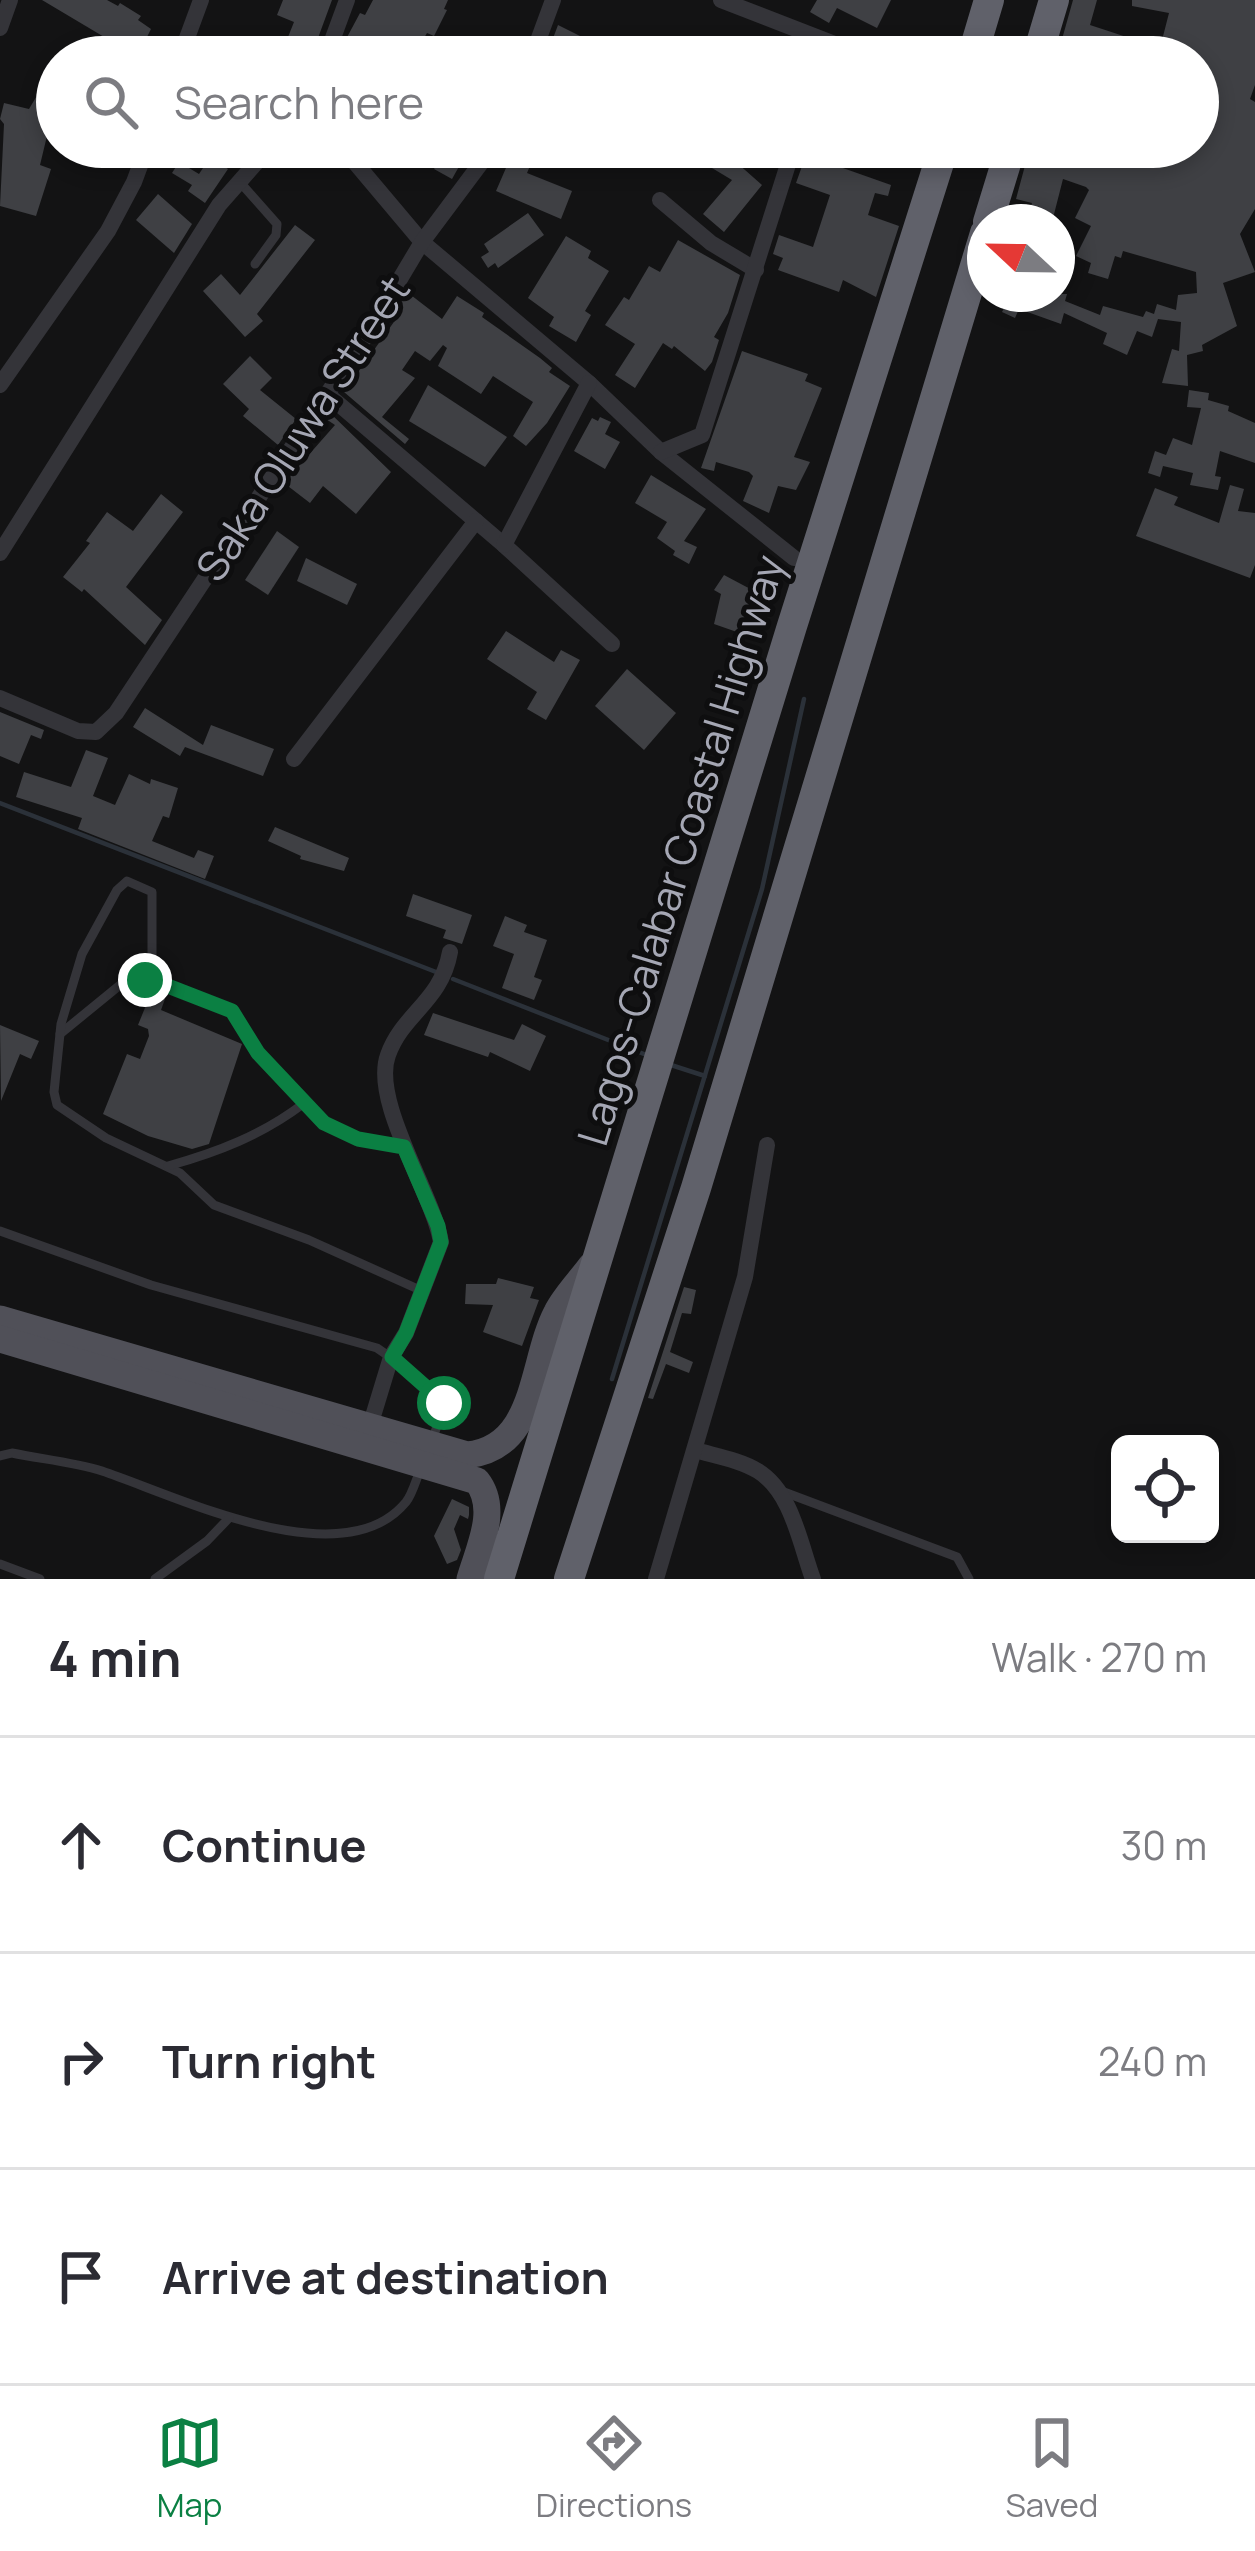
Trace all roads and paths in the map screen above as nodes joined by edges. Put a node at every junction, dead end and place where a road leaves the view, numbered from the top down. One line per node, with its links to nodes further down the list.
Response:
1 (10, 0): 8 (street)
2 (201, 0): 9 (street)
3 (347, 0): 10 (street)
4 (553, 0): 11 (street)
5 (721, 0): 12 (street)
6 (989, 0): 13 (highway)
7 (1054, 0): 14 (highway)
8 (0, 28)
9 (188, 36)
10 (334, 36)
11 (540, 36)
12 (814, 36)
13 (978, 36)
14 (1043, 36)
15 (139, 168): 30 (street)
16 (250, 168): 22 (street)
17 (360, 168): 25 (street)
18 (480, 168): 25 (street, Saka Oluwa Street)
19 (787, 168): 27 (street)
20 (937, 168): 48 (highway, Lagos-Calabar Coastal Highway)
21 (1005, 168): 24 (highway)
22 (238, 180): 26 (lane); 35 (street)
23 (660, 200): 27 (street)
24 (994, 204)
25 (422, 242): 29 (street); 31 (street, Saka Oluwa Street)
26 (255, 264)
27 (755, 270): 32 (street)
28 (967, 293): 64 (highway)
29 (589, 383): 32 (street); 34 (street)
30 (0, 385)
31 (327, 394): 33 (street); 38 (street, Saka Oluwa Street)
32 (661, 452): 36 (street)
33 (476, 521): 34 (street); 39 (street)
34 (503, 544): 37 (street)
35 (0, 553)
36 (794, 558)
37 (613, 644)
38 (0, 698)
39 (294, 759)
40 (450, 952): 45 (street)
41 (152, 976): 42 (lane); 42 (lane); 43 (lane)
42 (59, 1034): 46 (lane)
43 (303, 1104): 45 (lane); 46 (lane)
44 (767, 1145): 54 (street)
45 (404, 1147): 49 (street)
46 (168, 1166): 49 (lane)
47 (0, 1231): 52 (lane)
48 (601, 1253): 55 (main road); 63 (highway, Lagos-Calabar Coastal Highway)
49 (420, 1291): 52 (street)
50 (0, 1318): 53 (main road)
51 (0, 1339): 55 (main road)
52 (392, 1357): 53 (street); 55 (lane)
53 (370, 1426): 55 (main road)
54 (695, 1450): 57 (street); 65 (street)
55 (427, 1455): 58 (lane); 62 (main road)
56 (0, 1456): 58 (lane)
57 (780, 1491): 66 (street); 67 (lane)
58 (229, 1518): 61 (lane)
59 (0, 1564): 60 (lane)
60 (40, 1579)
61 (154, 1579)
62 (470, 1579)
63 (499, 1579)
64 (569, 1579)
65 (656, 1579)
66 (814, 1579)
67 (969, 1579)

